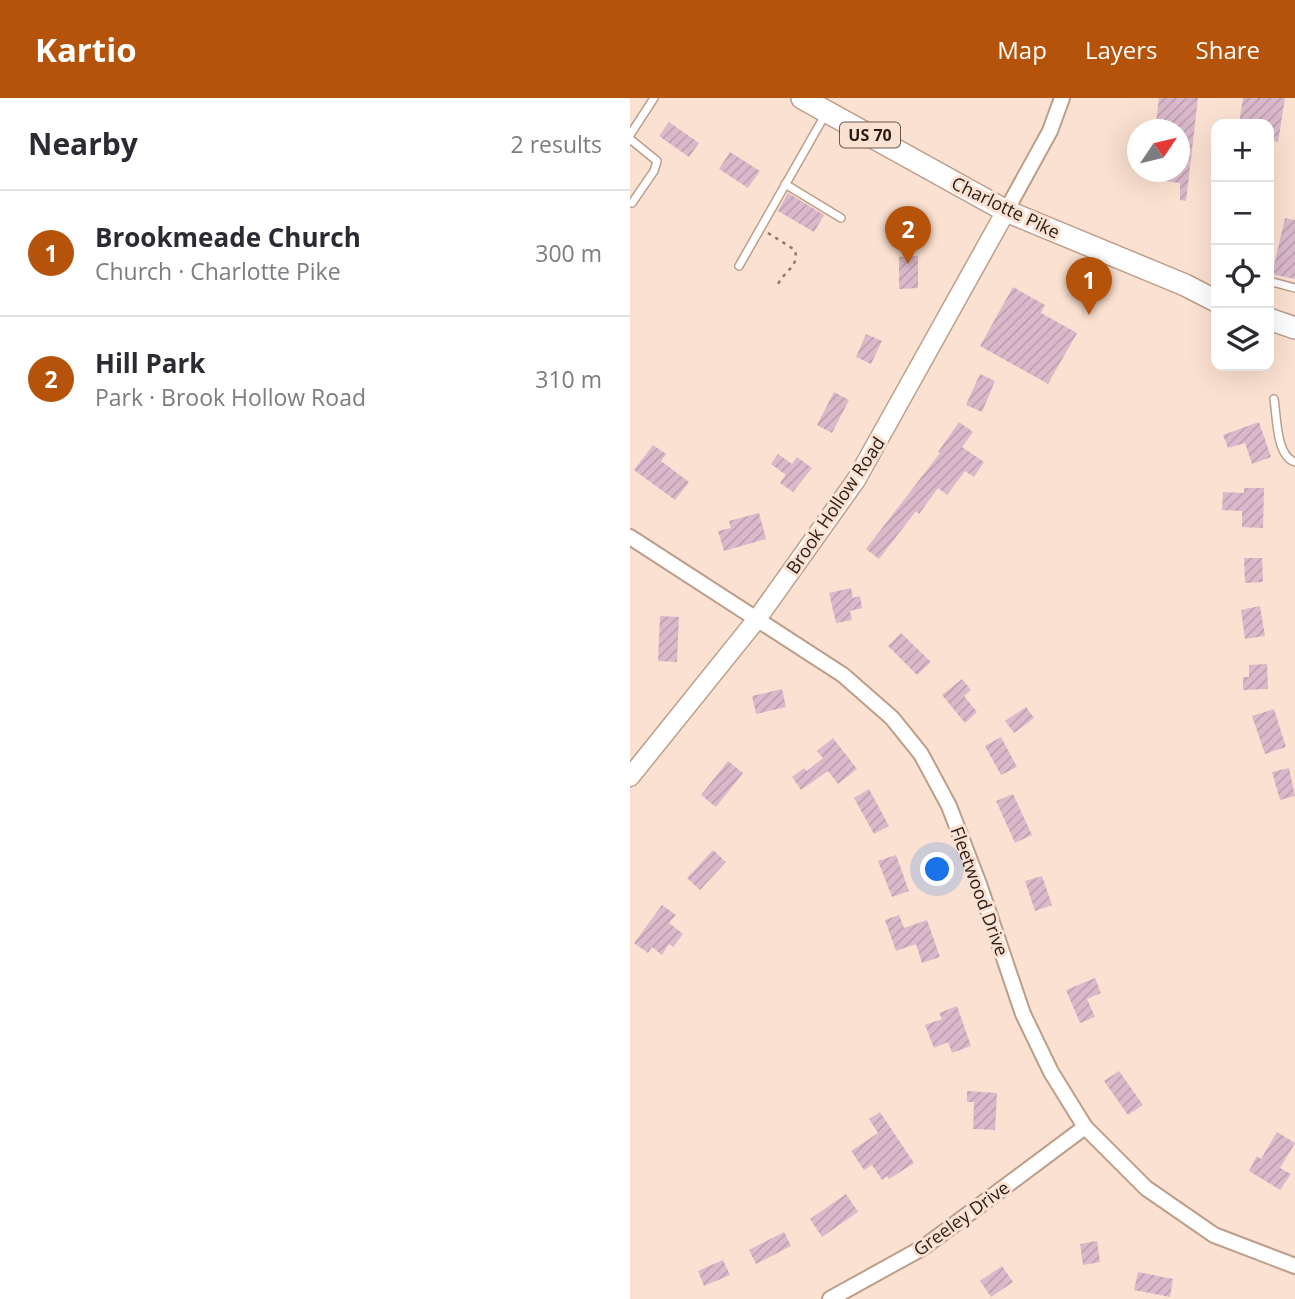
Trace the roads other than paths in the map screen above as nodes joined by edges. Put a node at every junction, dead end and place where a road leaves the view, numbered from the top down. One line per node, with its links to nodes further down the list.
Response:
1 (654, 98): 5 (lane)
2 (802, 98): 4 (main road, Charlotte Pike / US 70)
3 (1062, 98): 8 (street)
4 (827, 112): 6 (lane); 8 (main road, Charlotte Pike / US 70)
5 (630, 137): 7 (lane)
6 (785, 184): 9 (lane); 10 (lane)
7 (632, 203)
8 (1006, 211): 13 (main road, Charlotte Pike / US 70); 19 (street, Brook Hollow Road)
9 (841, 218)
10 (739, 265)
11 (1274, 282): 12 (lane)
12 (1295, 288)
13 (1211, 298)
14 (1274, 321): 15 (main road)
15 (1295, 328)
16 (1274, 399): 17 (lane)
17 (1295, 462)
18 (630, 537): 19 (street, Fleetwood Drive)
19 (757, 619): 20 (street, Brook Hollow Road); 21 (street, Fleetwood Drive)
20 (630, 777)
21 (1085, 1127): 22 (street, Fleetwood Drive); 23 (street, Greeley Drive)
22 (1295, 1266)
23 (830, 1299)

